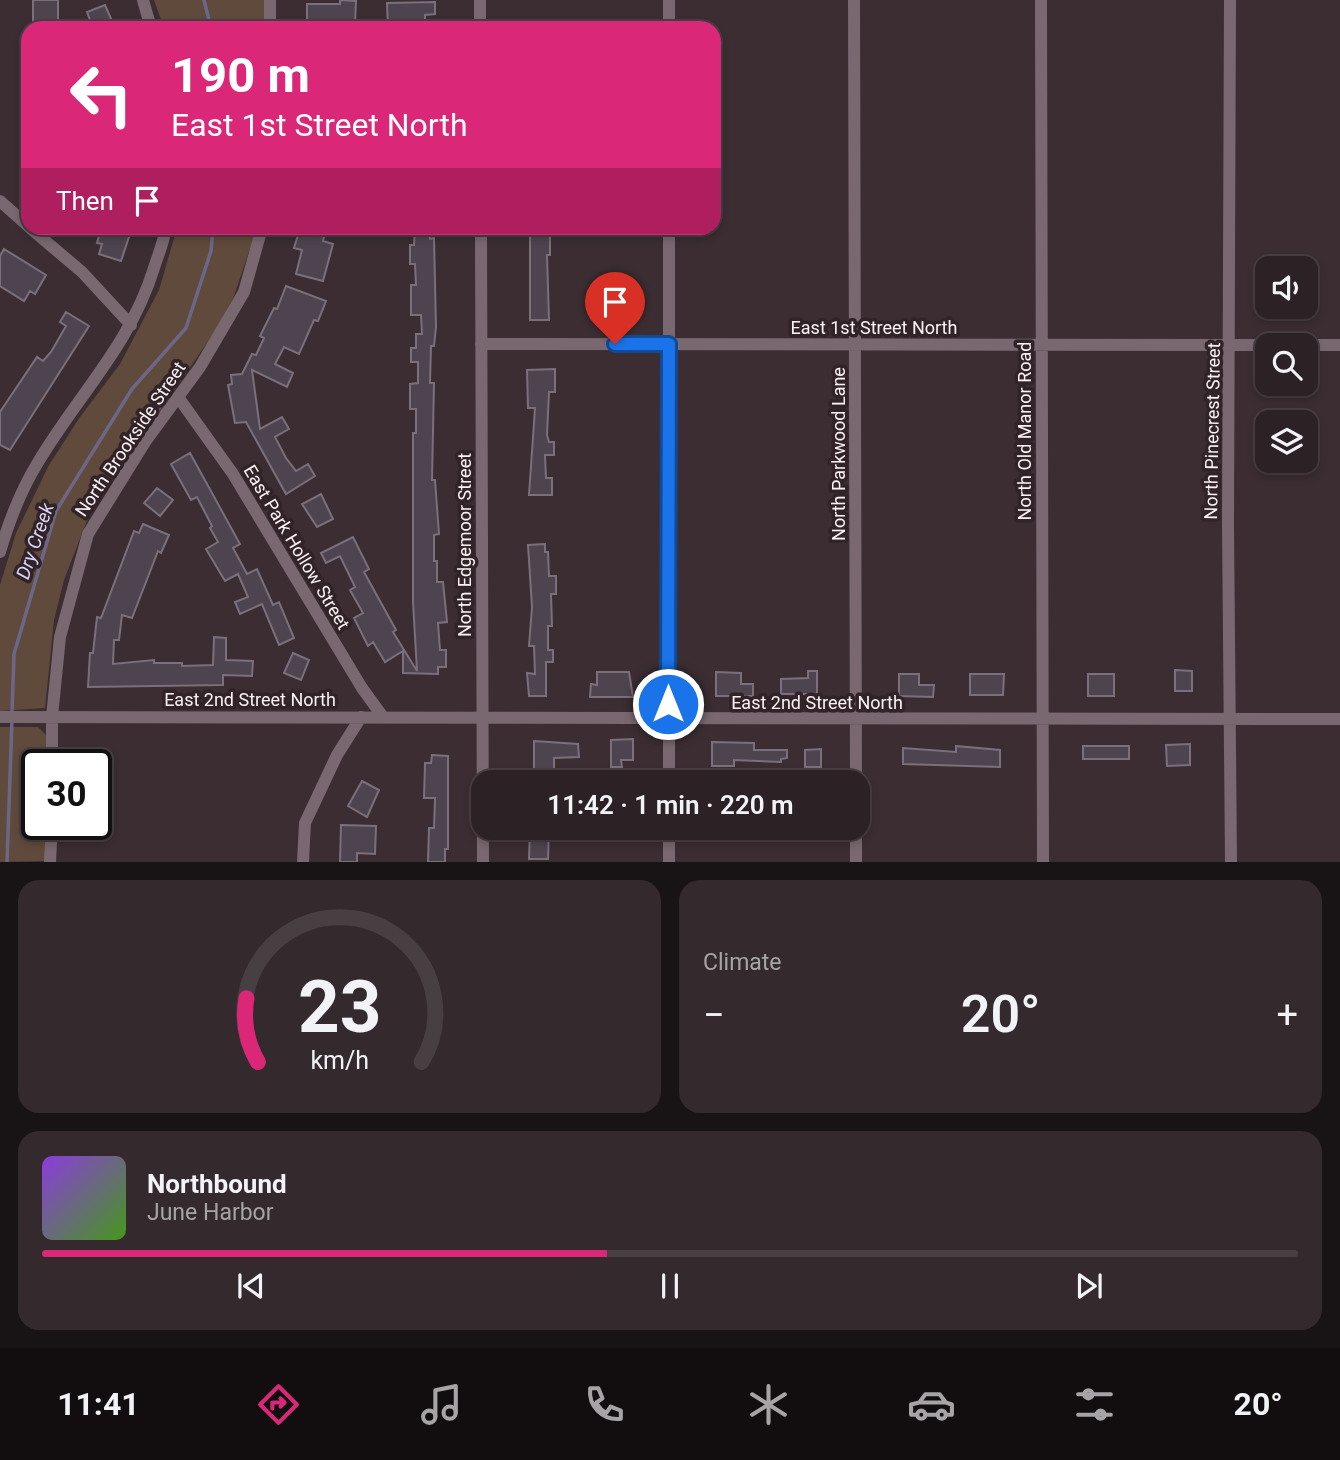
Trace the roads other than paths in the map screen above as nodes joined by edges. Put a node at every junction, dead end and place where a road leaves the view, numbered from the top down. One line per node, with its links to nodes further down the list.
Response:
1 (144, 0): 8 (street)
2 (270, 0): 9 (street)
3 (480, 0): 10 (street)
4 (669, 0): 11 (street)
5 (854, 0): 22 (street, North Parkwood Lane)
6 (1041, 0): 23 (street, North Old Manor Road)
7 (1230, 0): 24 (street, North Pinecrest Street)
8 (149, 21)
9 (270, 21)
10 (480, 21)
11 (669, 21)
12 (0, 201): 13 (street)
13 (21, 220)
14 (38, 235): 19 (street)
15 (164, 235): 19 (street)
16 (260, 235): 28 (street, North Brookside Street)
17 (481, 235): 20 (street, North Edgemoor Street)
18 (669, 235): 21 (street)
19 (131, 325): 29 (street)
20 (481, 344): 21 (street, East 1st Street North); 34 (street, North Edgemoor Street)
21 (669, 344): 22 (street, East 1st Street North); 35 (street)
22 (856, 344): 23 (street, East 1st Street North); 38 (street, North Parkwood Lane)
23 (1042, 345): 24 (street, East 1st Street North); 39 (street, North Old Manor Road)
24 (1231, 345): 25 (street, East 1st Street North); 36 (street, North Pinecrest Street)
25 (1255, 345)
26 (1318, 345): 27 (street)
27 (1340, 345)
28 (178, 397): 31 (street, North Brookside Street); 33 (street, East Park Hollow Street)
29 (0, 552)
30 (0, 717): 31 (street, East 2nd Street North)
31 (46, 717): 32 (street, East 2nd Street North); 40 (street, North Brookside Street)
32 (361, 717): 33 (street, East 2nd Street North); 47 (street)
33 (383, 717): 34 (street, East 2nd Street North)
34 (482, 718): 35 (street, East 2nd Street North); 48 (street, North Edgemoor Street)
35 (668, 719): 38 (street, East 2nd Street North); 41 (street)
36 (1230, 719): 37 (street, East 2nd Street North); 39 (street, East 2nd Street North); 52 (street, North Pinecrest Street)
37 (1340, 719)
38 (856, 720): 39 (street, East 2nd Street North); 42 (street, North Parkwood Lane)
39 (1042, 720): 51 (street, North Old Manor Road)
40 (50, 749)
41 (669, 770)
42 (856, 770)
43 (51, 840): 46 (street)
44 (669, 840): 49 (street)
45 (856, 840): 50 (street)
46 (50, 862)
47 (303, 862)
48 (483, 862)
49 (669, 862)
50 (856, 862)
51 (1043, 862)
52 (1231, 862)

